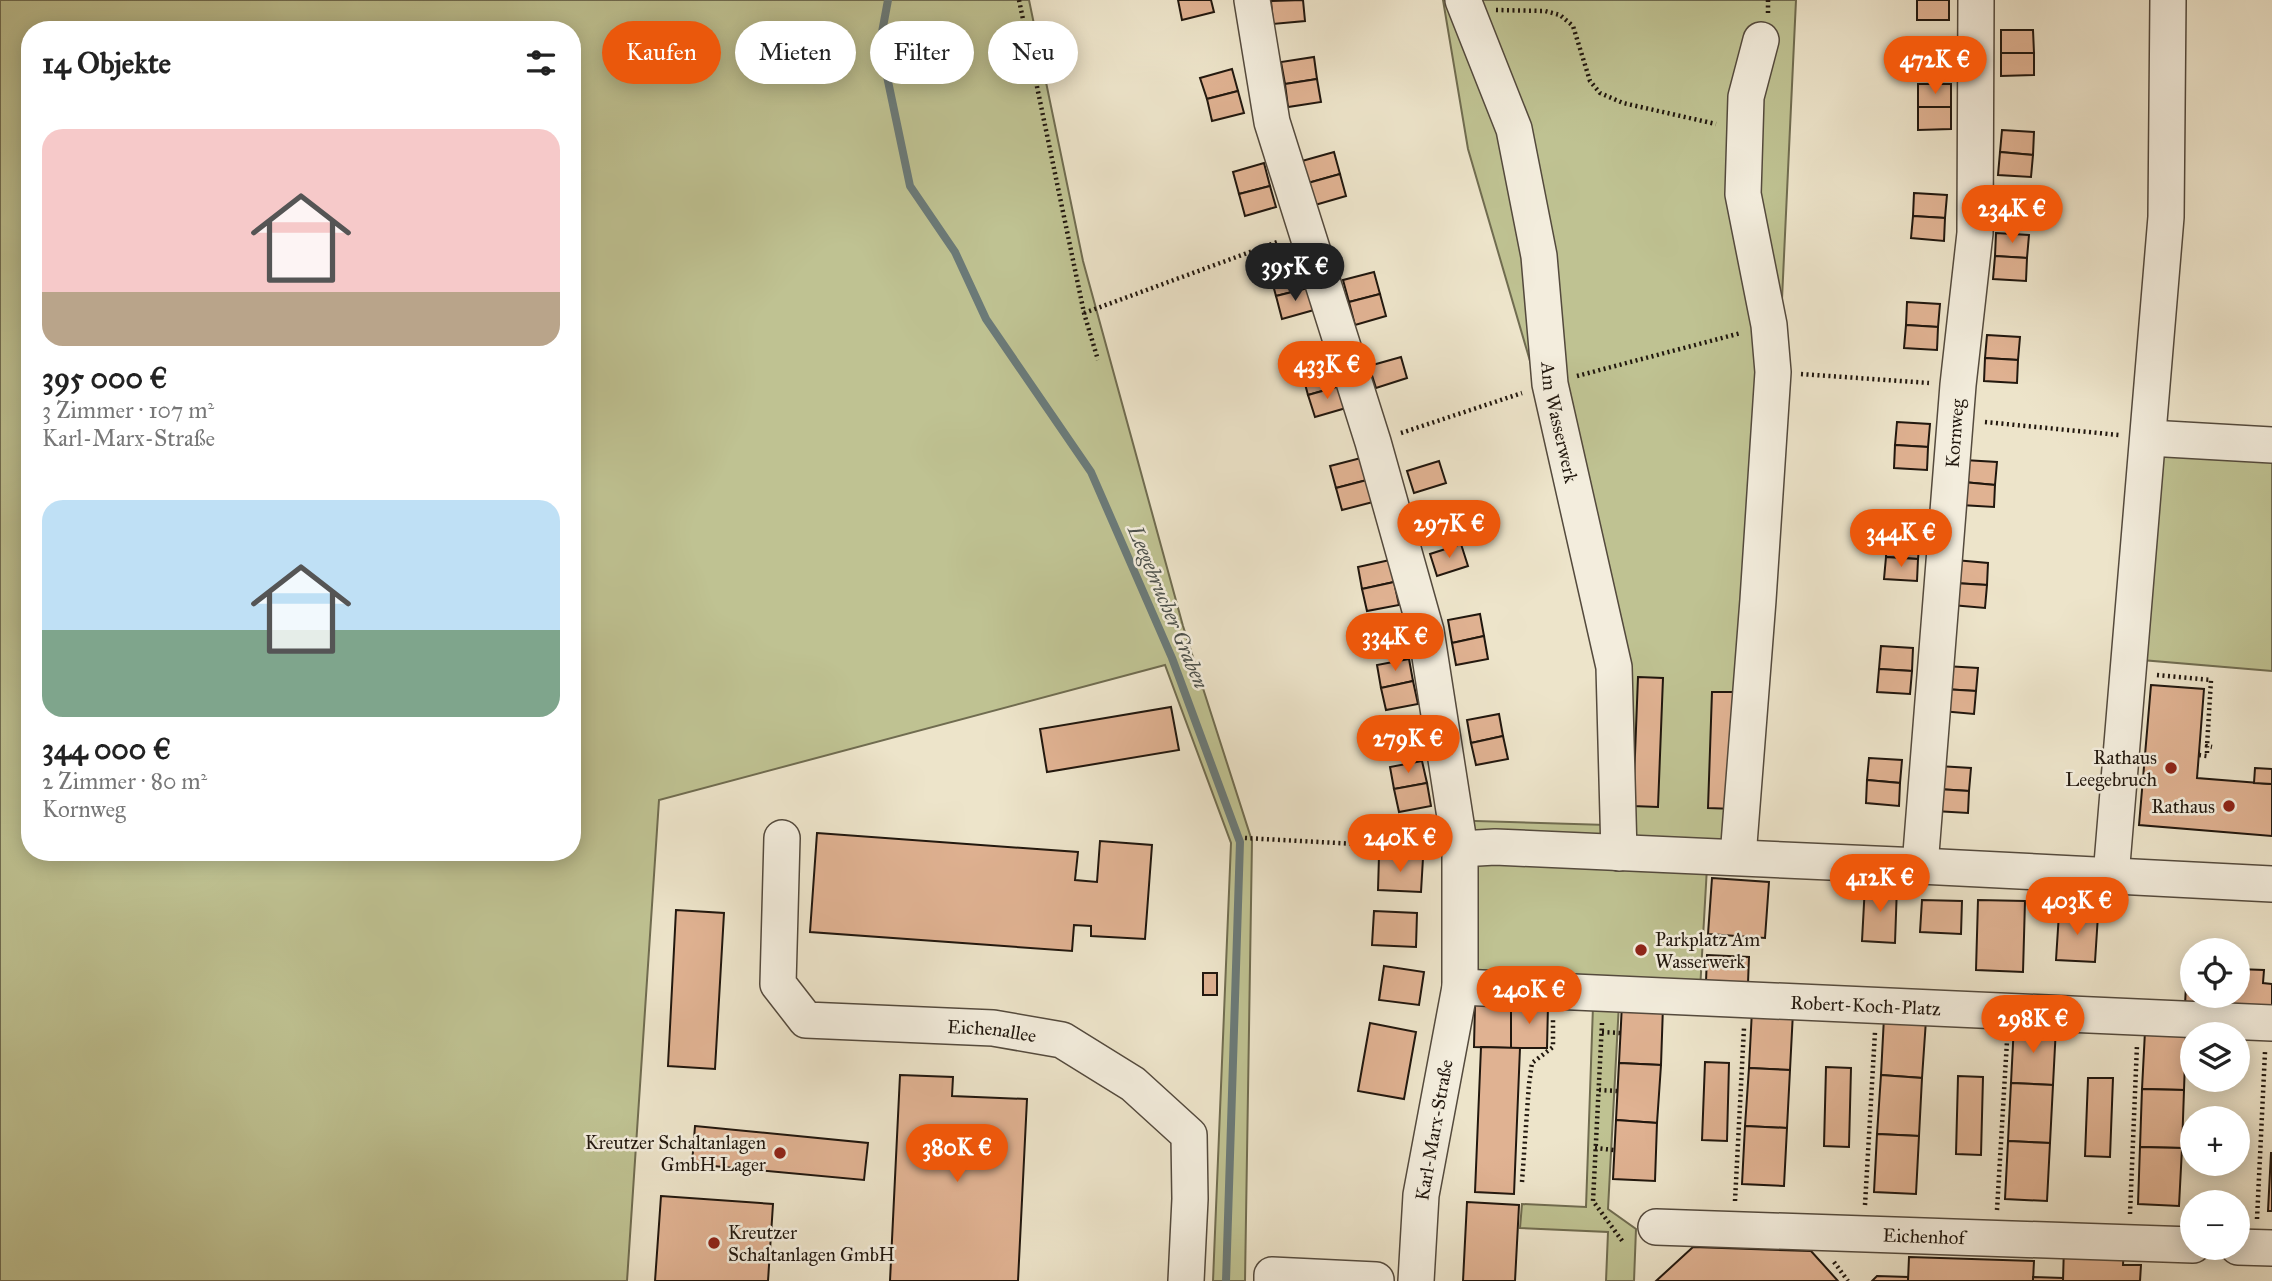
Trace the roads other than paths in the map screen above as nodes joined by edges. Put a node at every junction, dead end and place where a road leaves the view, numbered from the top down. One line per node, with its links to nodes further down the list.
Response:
1 (1252, 0): 9 (street, Karl-Marx-Straße)
2 (1976, 0): 12 (street, Kornweg)
3 (2168, 0): 6 (street)
4 (1465, 6): 10 (street, Am Wasserwerk)
5 (1761, 40): 11 (street)
6 (2149, 438): 7 (street); 13 (street)
7 (2272, 445)
8 (782, 838): 20 (street, Eichenallee)
9 (1460, 849): 10 (street); 15 (street, Karl-Marx-Straße)
10 (1619, 853): 11 (street)
11 (1738, 857): 12 (street)
12 (1920, 866): 13 (street)
13 (2111, 876): 14 (street)
14 (2272, 884)
15 (1460, 987): 16 (street, Robert-Koch-Platz); 22 (street, Karl-Marx-Straße)
16 (2269, 1023)
17 (1656, 1227): 18 (street, Eichenhof)
18 (2180, 1245)
19 (1376, 1280): 21 (street)
20 (1186, 1281)
21 (1272, 1281)
22 (1416, 1281)

